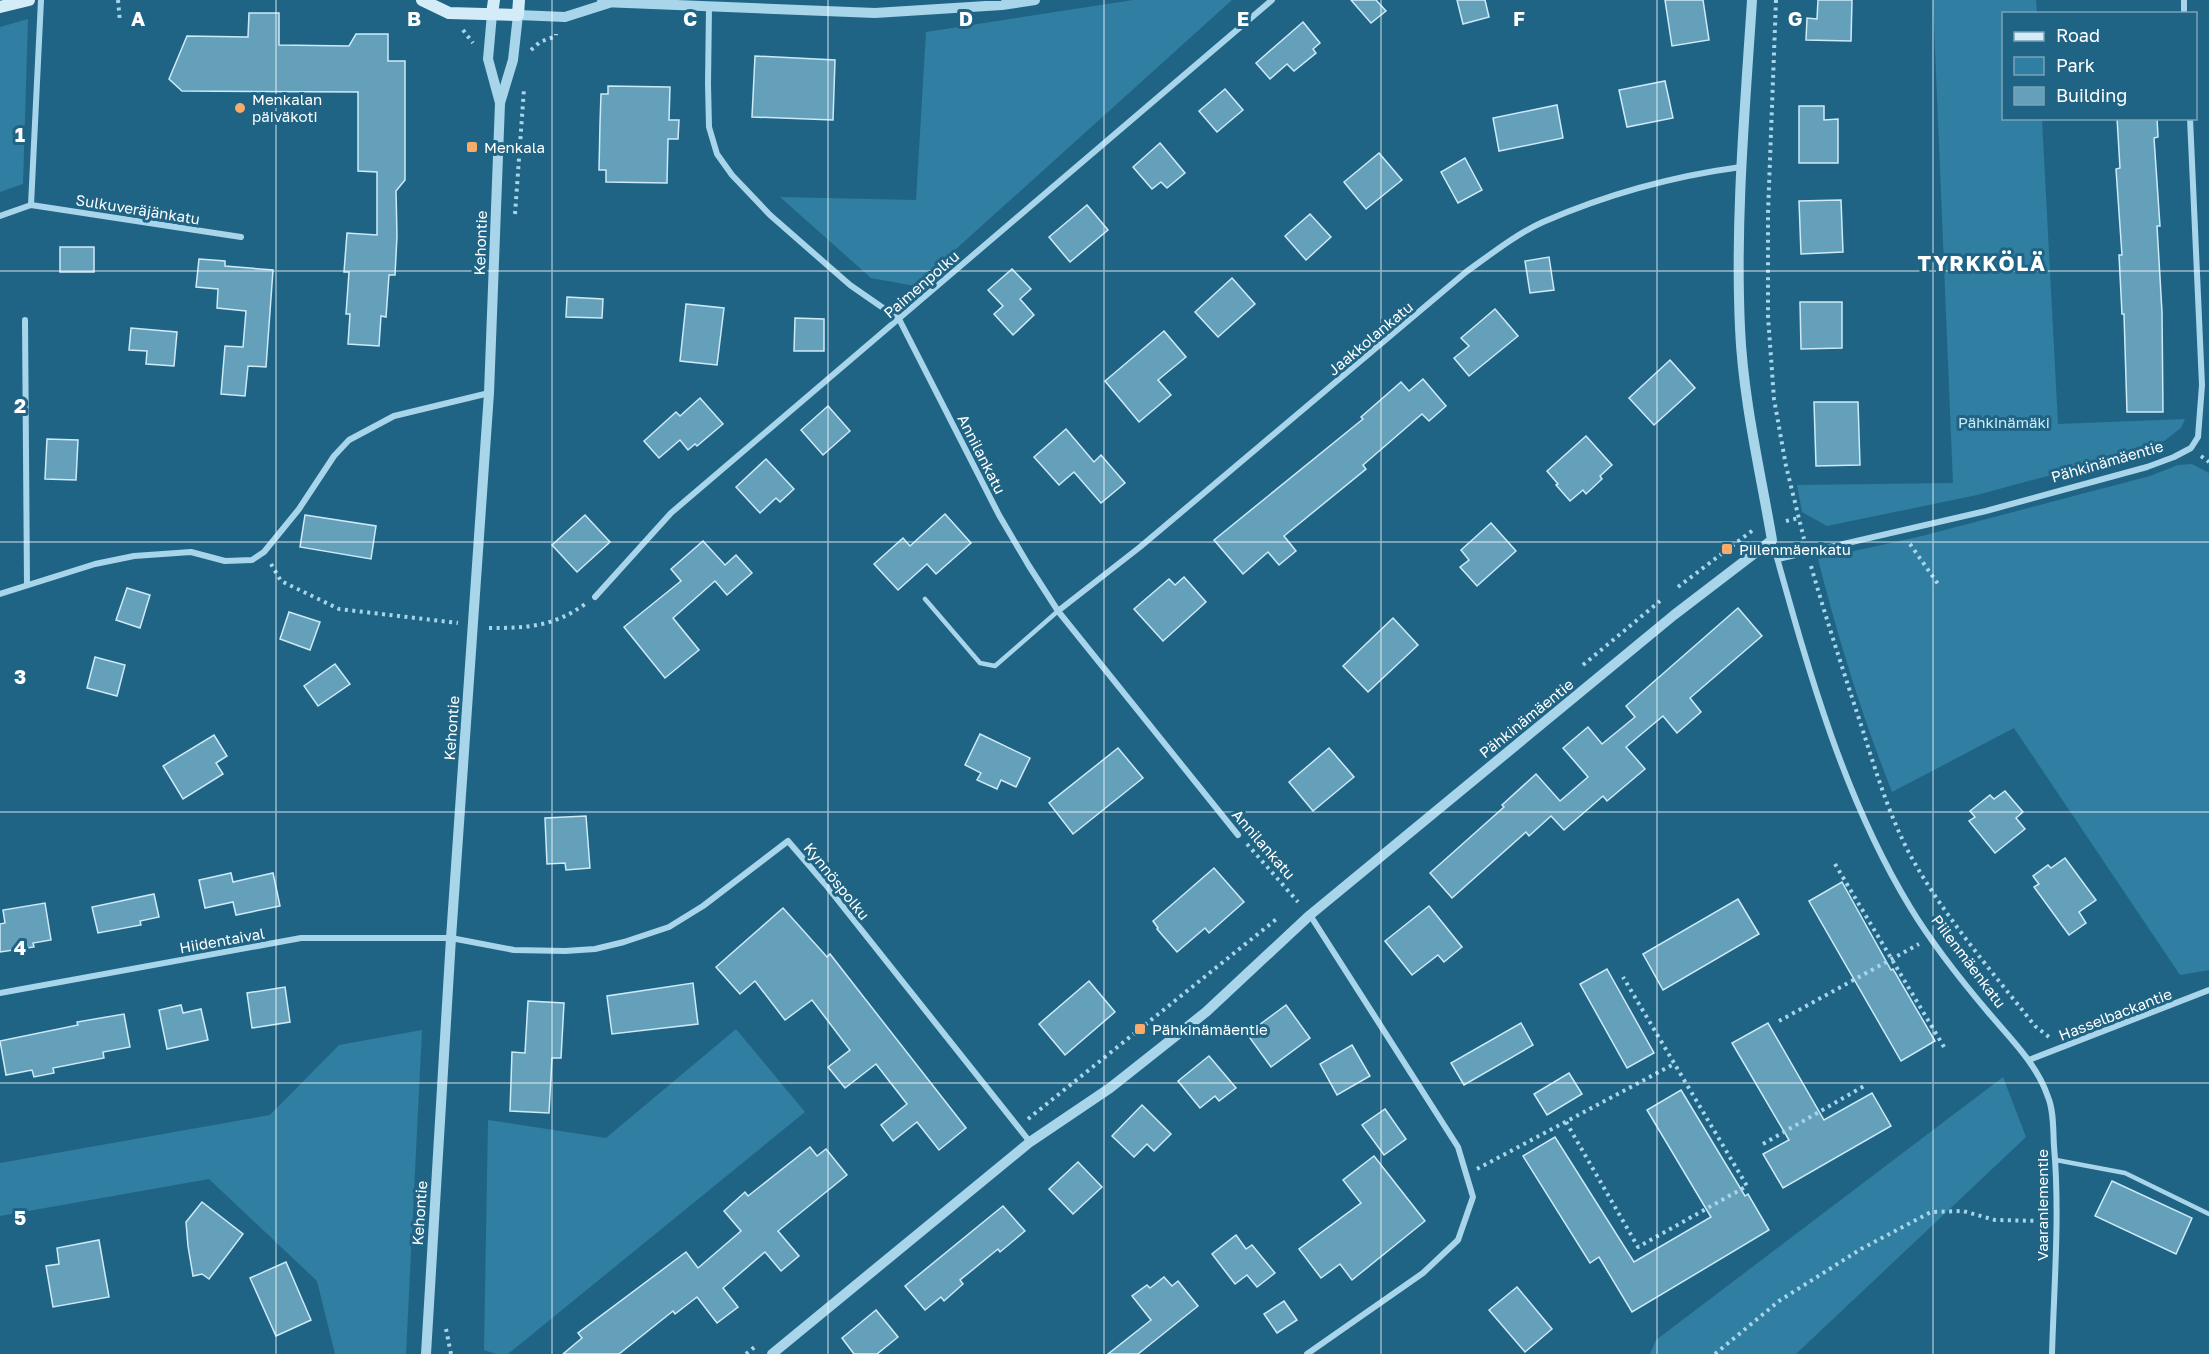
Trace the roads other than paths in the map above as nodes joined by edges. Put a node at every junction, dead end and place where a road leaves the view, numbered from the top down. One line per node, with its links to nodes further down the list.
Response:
1 (29, 0): 11 (main road)
2 (41, 0): 18 (street)
3 (422, 0): 13 (main road)
4 (494, 0): 13 (main road, Kehontie)
5 (519, 0): 14 (main road, Kehontie)
6 (596, 0): 10 (street)
7 (1035, 0): 12 (street)
8 (1272, 0): 21 (street, Paimenpolku)
9 (1752, 0): 17 (street, Piilenmäenkatu)
10 (609, 3): 12 (street); 14 (street)
11 (0, 7)
12 (709, 7): 21 (street, Annilankatu)
13 (492, 14): 14 (main road); 15 (street, Kehontie)
14 (518, 15): 15 (street, Kehontie)
15 (500, 103): 23 (street, Kehontie)
16 (2190, 120): 25 (street, Pähkinämäentie)
17 (1741, 167): 24 (street, Piilenmäenkatu); 30 (street, Jaakkolankatu)
18 (31, 205): 19 (street); 20 (street, Sulkuveräjänkatu)
19 (0, 216)
20 (241, 237)
21 (899, 319): 28 (street, Paimenpolku); 30 (street, Annilankatu)
22 (25, 320): 26 (street)
23 (489, 393): 26 (street); 33 (street, Kehontie)
24 (1772, 540): 25 (street, Piilenmäenkatu); 32 (street, Pähkinämäentie)
25 (1778, 559): 36 (street, Piilenmäenkatu)
26 (27, 585): 27 (street)
27 (0, 594)
28 (595, 597)
29 (925, 599): 30 (lane)
30 (1058, 611): 31 (street, Annilankatu)
31 (1238, 835)
32 (1310, 915): 37 (street, Pähkinämäentie); 42 (street)
33 (451, 938): 35 (street, Hiidentaival); 37 (street, Kynnöspolku); 40 (street, Kehontie)
34 (2209, 990): 36 (street, Hasselbackantie)
35 (0, 993)
36 (2030, 1060): 38 (street, Vaaraniementie)
37 (1030, 1142): 41 (street, Pähkinämäentie)
38 (2056, 1160): 39 (lane); 43 (street, Vaaraniementie)
39 (2209, 1214)
40 (426, 1354)
41 (772, 1354)
42 (1307, 1354)
43 (2052, 1354)

